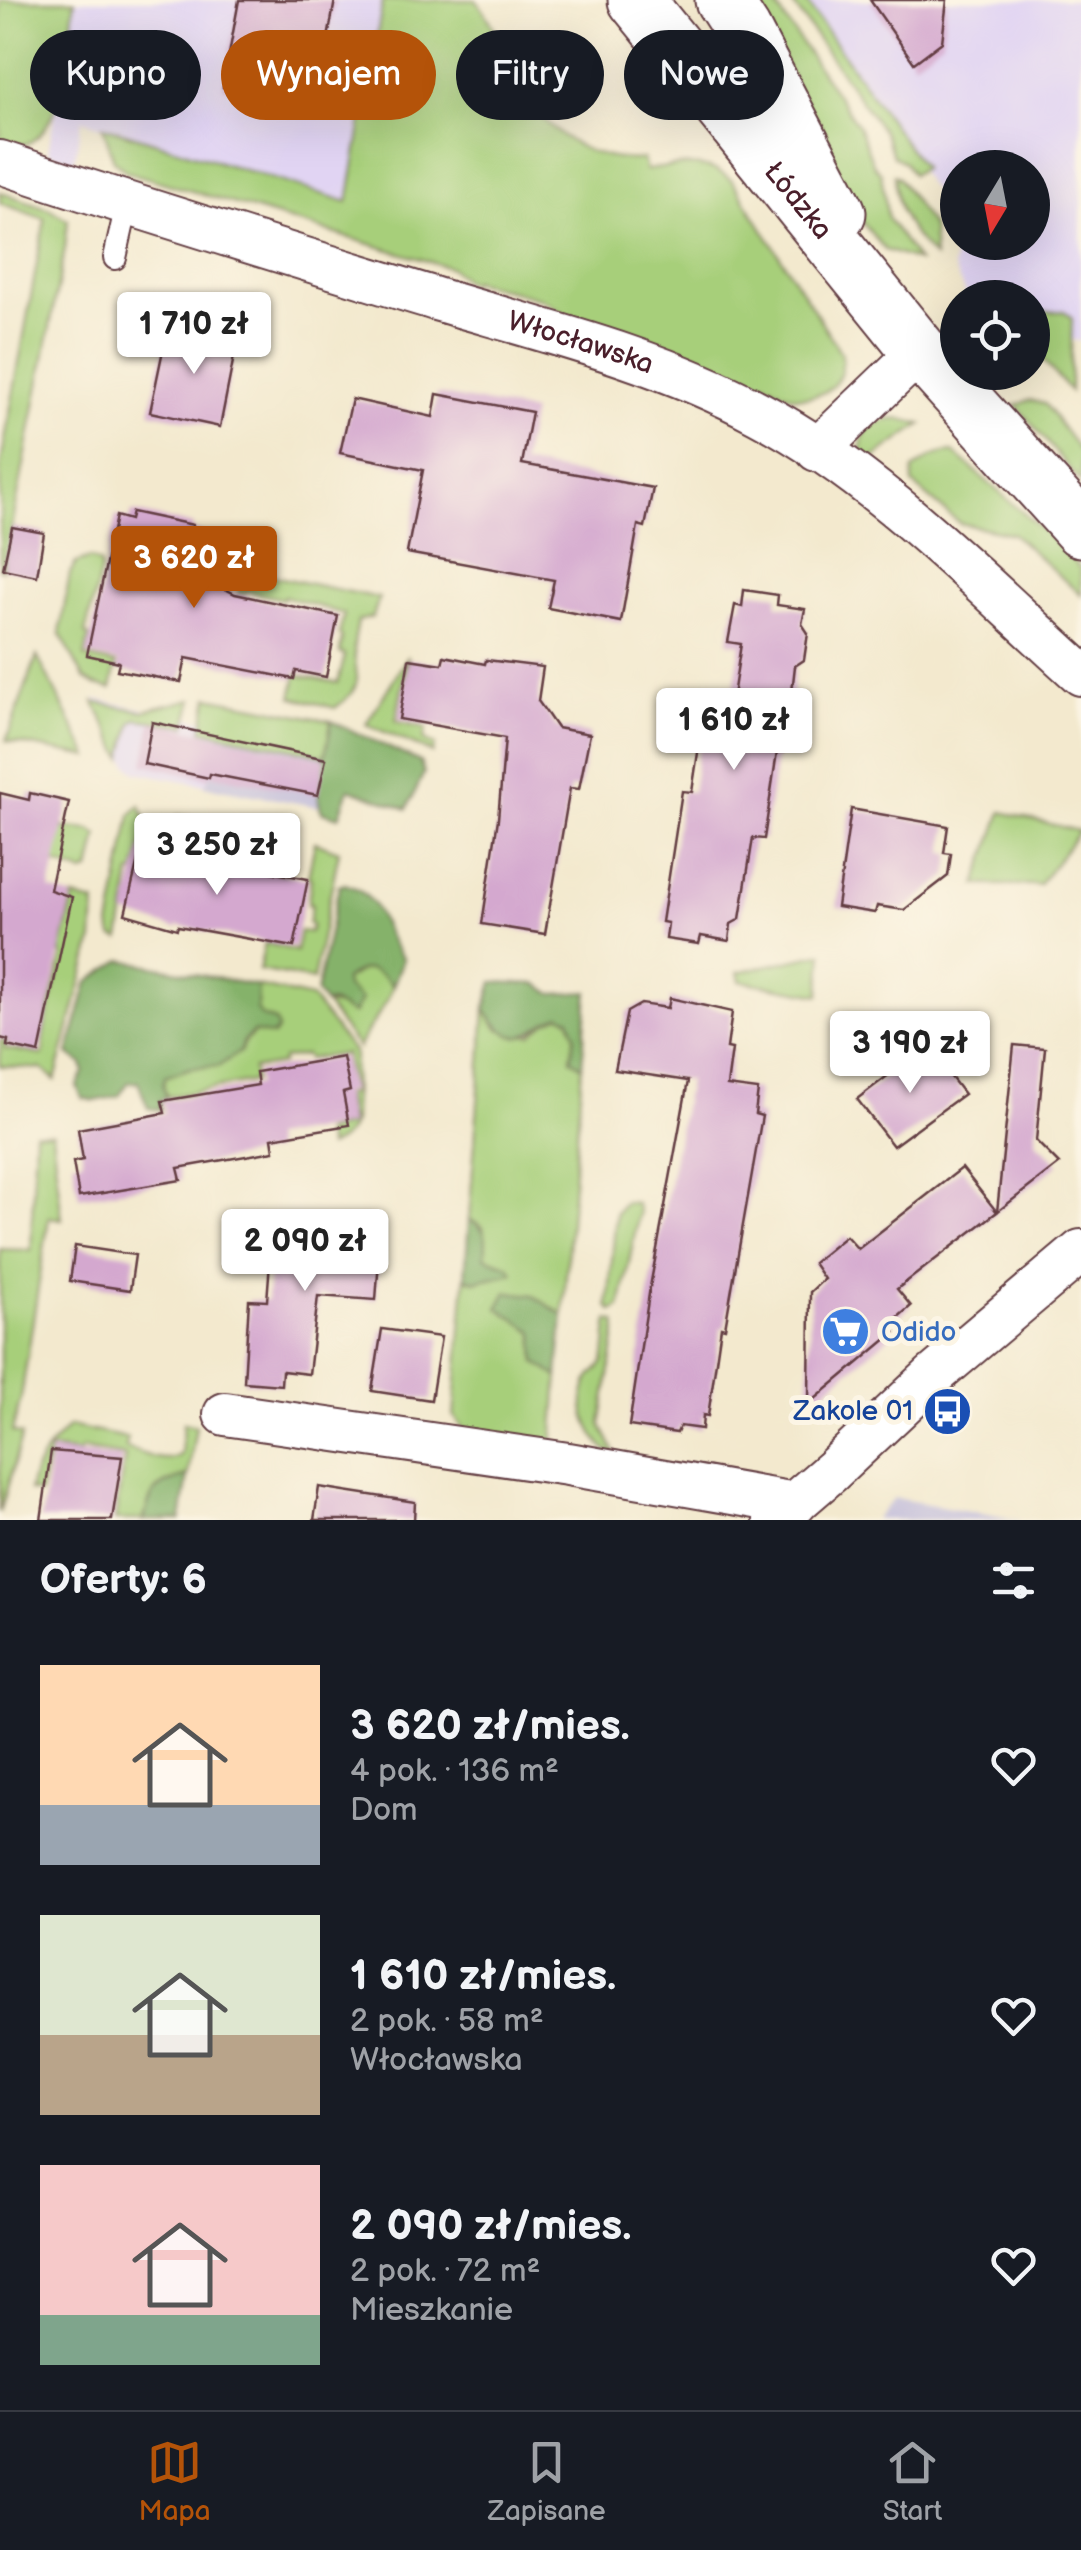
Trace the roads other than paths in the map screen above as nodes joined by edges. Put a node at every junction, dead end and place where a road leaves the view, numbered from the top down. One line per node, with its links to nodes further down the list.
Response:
1 (636, 0): 6 (street, Łódzka)
2 (722, 0): 6 (street, Łódzka)
3 (0, 162): 4 (street, Włocławska)
4 (127, 205): 5 (lane); 8 (street, Włocławska)
5 (115, 258)
6 (886, 305): 7 (street, Łódzka)
7 (920, 350): 8 (street); 9 (street, Łódzka)
8 (817, 450): 10 (street, Włocławska)
9 (1081, 530)
10 (1081, 674)
11 (1076, 1266): 13 (street)
12 (225, 1414): 13 (street)
13 (785, 1512)

